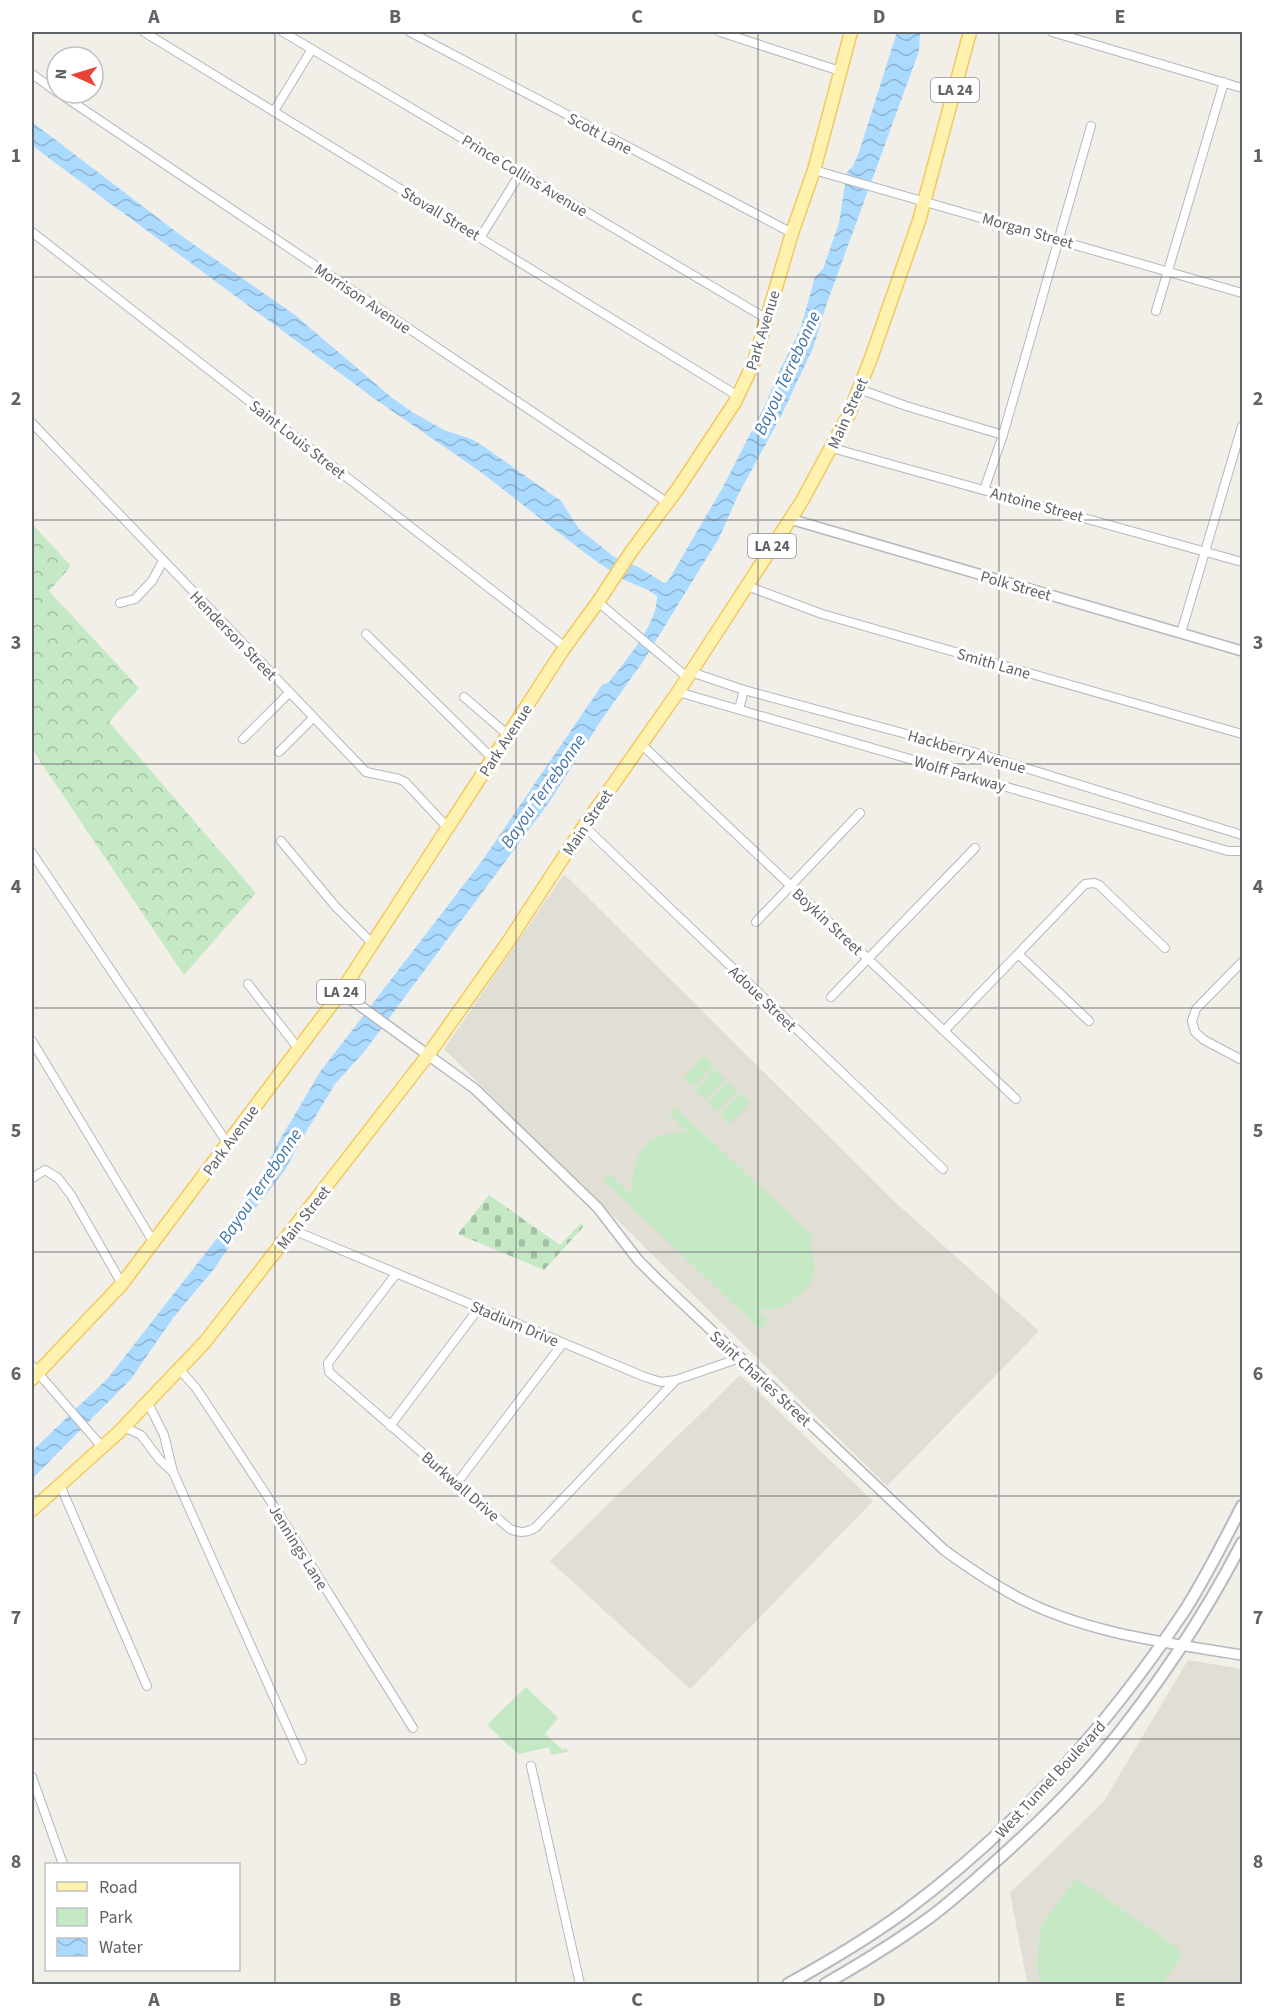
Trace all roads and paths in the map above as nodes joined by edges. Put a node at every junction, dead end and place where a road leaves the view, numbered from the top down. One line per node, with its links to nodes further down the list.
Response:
1 (144, 32): 15 (street, Stovall Street)
2 (283, 32): 8 (street, Prince Collins Avenue)
3 (410, 32): 21 (street, Scott Lane)
4 (720, 32): 9 (street)
5 (851, 32): 9 (main road, Park Avenue / LA 24)
6 (970, 32): 19 (main road, Main Street / LA 24)
7 (1052, 32): 11 (street)
8 (312, 49): 15 (street); 18 (street, Prince Collins Avenue)
9 (840, 71): 17 (main road, Park Avenue / LA 24)
10 (32, 74): 12 (street, Morrison Avenue)
11 (1224, 82): 13 (street); 24 (street)
12 (45, 83)
13 (1242, 88)
14 (77, 105): 35 (street, Morrison Avenue)
15 (274, 111): 22 (street, Stovall Street)
16 (1091, 126): 23 (street)
17 (814, 170): 19 (street, Morgan Street); 21 (main road, Park Avenue / LA 24)
18 (521, 172): 22 (street); 27 (street, Prince Collins Avenue)
19 (925, 202): 23 (street, Morgan Street); 28 (main road, Main Street / LA 24)
20 (32, 232): 45 (street, Saint Louis Street)
21 (792, 233): 27 (main road, Park Avenue / LA 24)
22 (480, 238): 29 (street, Stovall Street)
23 (1058, 238): 24 (street, Morgan Street); 32 (street)
24 (1168, 271): 25 (street, Morgan Street); 26 (street)
25 (1242, 293)
26 (1156, 311)
27 (767, 319): 29 (main road, Park Avenue / LA 24)
28 (859, 389): 32 (street); 33 (main road, Main Street / LA 24)
29 (738, 396): 35 (main road, Park Avenue / LA 24)
30 (32, 423): 38 (street, Henderson Street)
31 (1242, 426): 37 (street)
32 (1003, 435): 34 (street)
33 (832, 448): 34 (street, Antoine Street); 36 (main road, Main Street / LA 24)
34 (984, 490): 37 (street, Antoine Street)
35 (668, 503): 41 (main road, Park Avenue / LA 24)
36 (790, 519): 40 (main road, Main Street / LA 24); 43 (street, Polk Street)
37 (1205, 551): 39 (street, Antoine Street); 43 (street)
38 (163, 561): 42 (street); 50 (street, Henderson Street)
39 (1242, 562)
40 (747, 586): 47 (main road, Main Street / LA 24); 54 (street, Smith Lane)
41 (598, 602): 45 (main road, Park Avenue / LA 24); 47 (street, Hackberry Avenue)
42 (120, 603)
43 (1181, 633): 46 (street, Polk Street)
44 (366, 634): 59 (street)
45 (565, 647): 55 (main road, Park Avenue / LA 24)
46 (1242, 651)
47 (689, 675): 48 (street, Hackberry Avenue); 49 (main road, Main Street / LA 24)
48 (744, 690): 52 (street); 63 (street, Hackberry Avenue)
49 (678, 692): 52 (street, Wolff Parkway); 57 (main road, Main Street / LA 24)
50 (289, 693): 53 (street, Henderson Street); 56 (street)
51 (464, 697): 55 (street)
52 (739, 709): 66 (street, Wolff Parkway)
53 (314, 718): 58 (street); 62 (street, Henderson Street)
54 (1242, 734)
55 (508, 735): 59 (main road, Park Avenue / LA 24)
56 (243, 739)
57 (641, 744): 61 (main road, Main Street / LA 24); 68 (street, Boykin Street)
58 (279, 752)
59 (493, 759): 62 (main road, Park Avenue / LA 24)
60 (860, 813): 68 (street)
61 (584, 826): 82 (main road, Main Street / LA 24); 86 (street, Adoue Street)
62 (448, 828): 70 (main road, Park Avenue / LA 24)
63 (1242, 835)
64 (281, 841): 70 (street)
65 (975, 848): 73 (street)
66 (1242, 851)
67 (32, 853): 85 (street)
68 (791, 886): 69 (street); 73 (street, Boykin Street)
69 (756, 922)
70 (372, 943): 76 (main road, Park Avenue / LA 24)
71 (1165, 948): 72 (street)
72 (1018, 954): 78 (street); 79 (street)
73 (868, 958): 77 (street); 79 (street, Boykin Street)
74 (1242, 962): 83 (street)
75 (248, 984): 81 (street)
76 (341, 992): 81 (main road, Park Avenue / LA 24); 82 (street, Saint Charles Street)
77 (831, 997)
78 (1089, 1021)
79 (944, 1031): 84 (street, Boykin Street)
80 (32, 1041): 89 (street)
81 (298, 1048): 85 (main road, Park Avenue / LA 24)
82 (428, 1055): 88 (main road, Main Street / LA 24); 94 (street, Saint Charles Street)
83 (1242, 1060)
84 (1016, 1099)
85 (228, 1144): 89 (main road, Park Avenue / LA 24)
86 (943, 1169)
87 (32, 1178): 91 (street)
88 (293, 1230): 90 (street, Stadium Drive); 95 (main road, Main Street / LA 24)
89 (154, 1243): 91 (main road, Park Avenue / LA 24)
90 (396, 1274): 92 (street, Stadium Drive); 99 (street, Burkwall Drive)
91 (122, 1284): 96 (main road, Park Avenue / LA 24)
92 (479, 1308): 93 (street, Stadium Drive); 99 (street)
93 (563, 1343): 97 (street, Stadium Drive); 103 (street)
94 (740, 1358): 97 (street, Stadium Drive); 108 (street, Saint Charles Street)
95 (180, 1370): 98 (main road, Main Street / LA 24); 112 (street, Jennings Lane)
96 (34, 1373): 101 (street)
97 (676, 1380): 103 (street, Burkwall Drive)
98 (148, 1403): 100 (main road, Main Street / LA 24); 102 (street)
99 (390, 1426): 103 (street, Burkwall Drive)
100 (124, 1427): 101 (main road, Main Street / LA 24); 102 (street)
101 (103, 1448): 104 (main road, Main Street / LA 24)
102 (173, 1472): 113 (street)
103 (457, 1483)
104 (60, 1485): 106 (main road, Main Street / LA 24); 111 (street)
105 (1242, 1506): 108 (main road, West Tunnel Boulevard)
106 (32, 1510)
107 (1242, 1543): 109 (main road, West Tunnel Boulevard)
108 (1163, 1642): 109 (street, Saint Charles Street); 118 (main road, West Tunnel Boulevard)
109 (1181, 1645): 110 (street, Saint Charles Street); 119 (main road, West Tunnel Boulevard)
110 (1242, 1655)
111 (147, 1686)
112 (412, 1728)
113 (302, 1760)
114 (531, 1766): 117 (street)
115 (32, 1777): 116 (street)
116 (63, 1863)
117 (580, 1984)
118 (788, 1984)
119 (825, 1984)

